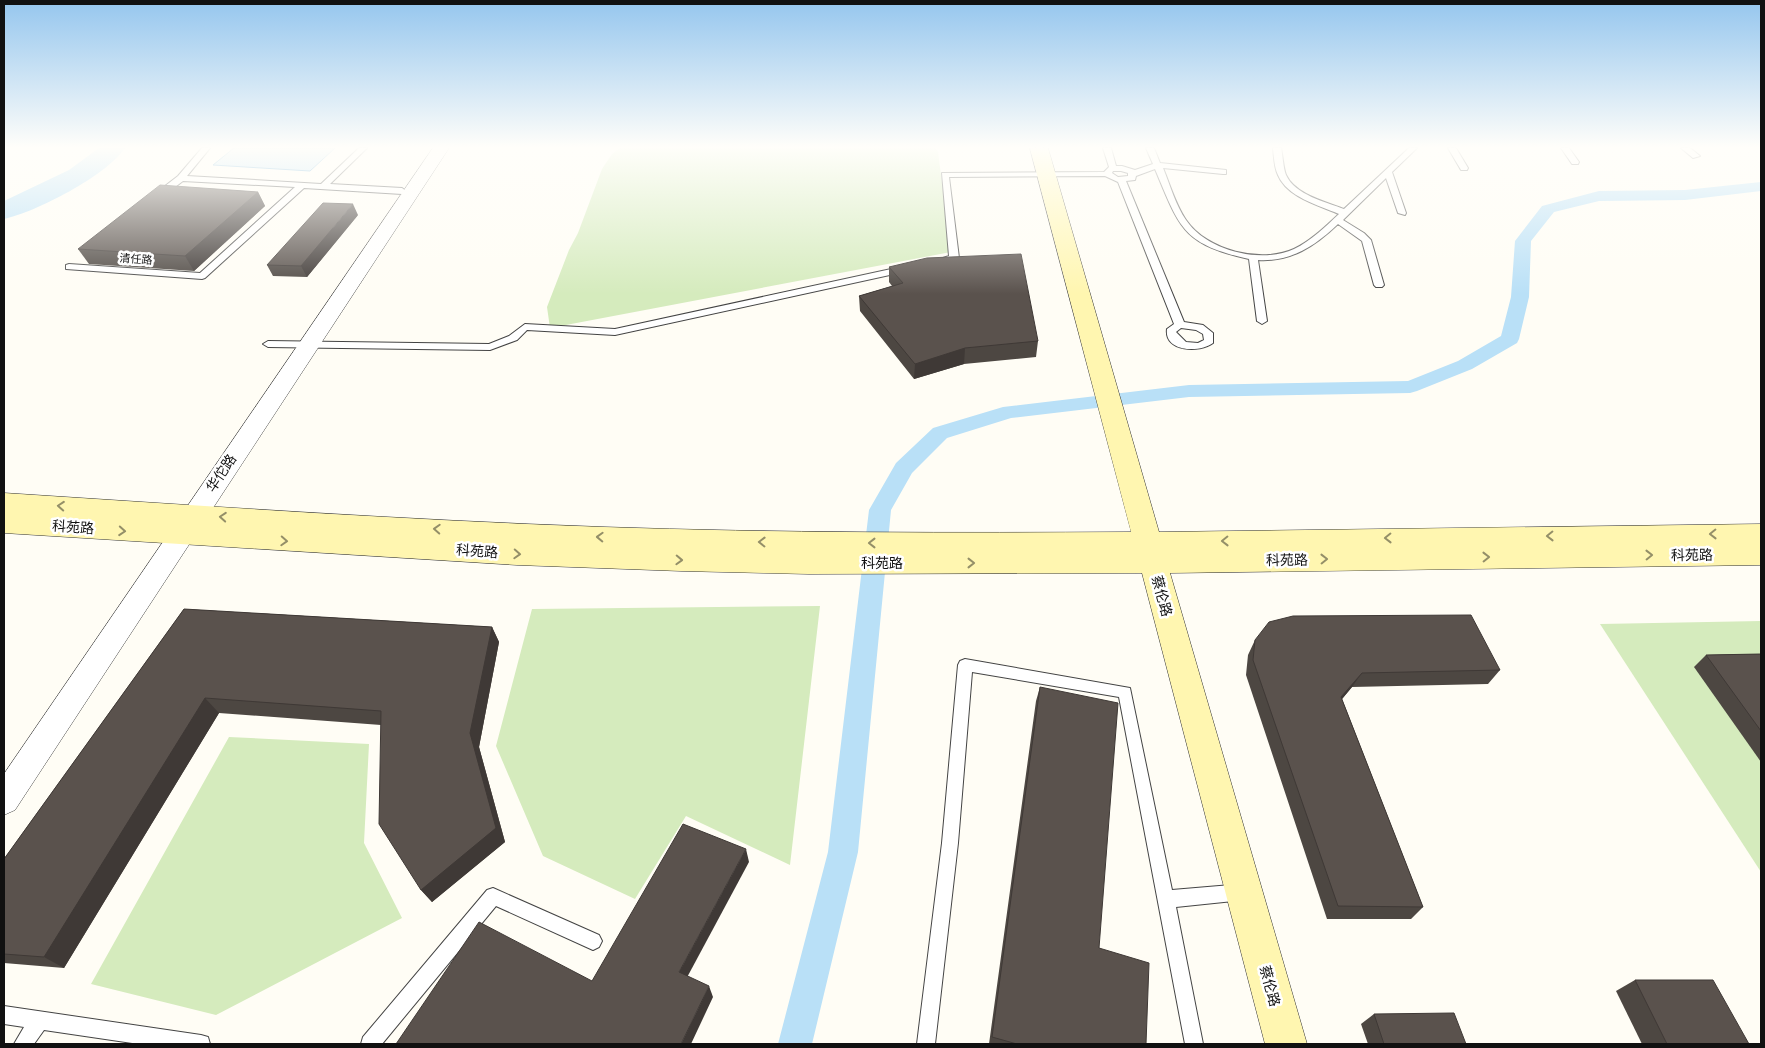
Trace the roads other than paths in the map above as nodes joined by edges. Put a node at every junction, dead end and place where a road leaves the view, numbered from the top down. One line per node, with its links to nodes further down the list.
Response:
1 (157, 197): 12 (lane)
2 (289, 197): 16 (lane, 清任路)
3 (398, 197): 22 (street, 华佗路)
4 (406, 197): 22 (street, 华佗路)
5 (947, 197): 22 (lane)
6 (1052, 197): 27 (street, 蔡伦路)
7 (1128, 197): 20 (lane)
8 (1171, 197): 17 (lane)
9 (1309, 197): 13 (lane)
10 (1361, 197): 13 (lane)
11 (1397, 197): 14 (lane)
12 (151, 202)
13 (1345, 212): 15 (lane)
14 (1402, 213)
15 (1337, 220): 17 (lane); 18 (lane)
16 (84, 255)
17 (1253, 257): 19 (lane)
18 (1379, 285)
19 (1262, 321)
20 (1180, 325)
21 (268, 344): 22 (lane)
22 (302, 345): 25 (street, 华佗路)
23 (4, 503): 25 (street, 科苑路, one-way to 23)
24 (4, 523): 25 (street, 科苑路, one-way to 25)
25 (180, 524): 27 (street, 科苑路); 29 (street, 华佗路); 30 (street, 华佗路)
26 (1761, 534): 27 (street, 科苑路, one-way to 27)
27 (1150, 552): 28 (street, 科苑路, one-way to 28); 31 (street, 蔡伦路)
28 (1761, 554)
29 (4, 772)
30 (4, 800)
31 (1244, 892): 32 (lane); 41 (street, 蔡伦路)
32 (1166, 898): 39 (lane); 40 (lane)
33 (593, 942): 38 (lane)
34 (4, 1015): 35 (lane)
35 (40, 1020): 36 (lane); 37 (lane)
36 (23, 1044)
37 (201, 1044)
38 (370, 1044)
39 (926, 1044)
40 (1194, 1044)
41 (1286, 1044)

